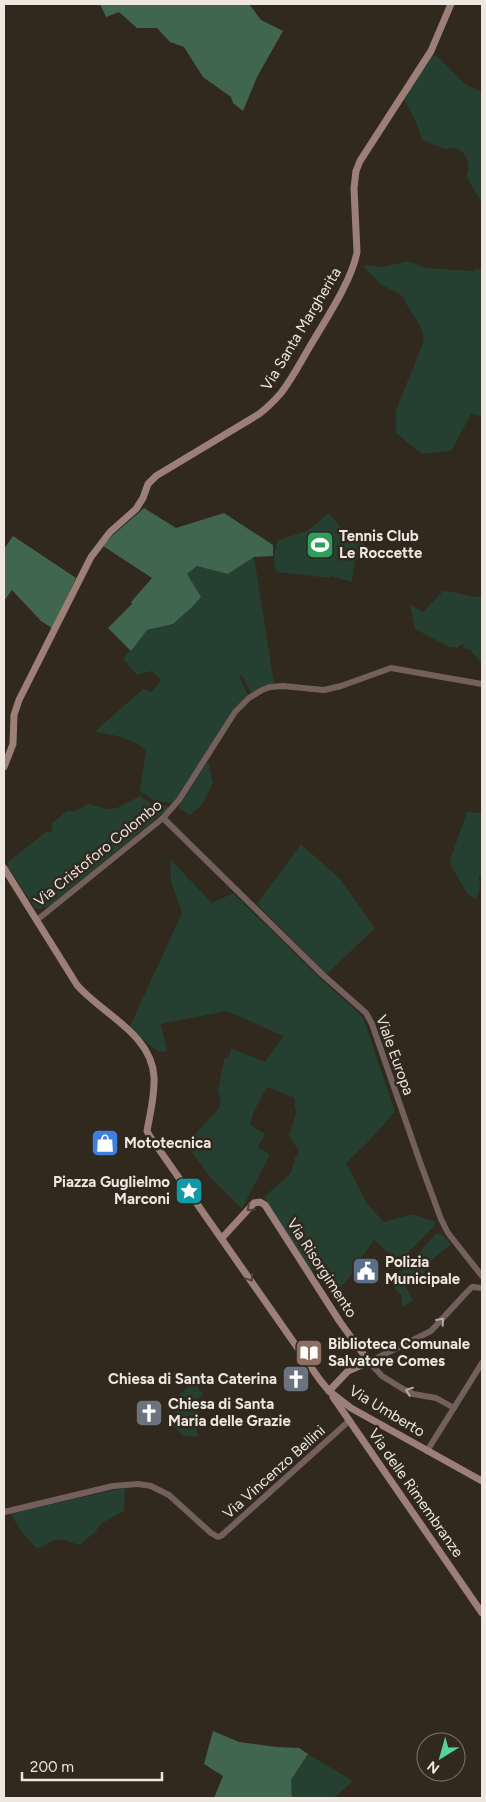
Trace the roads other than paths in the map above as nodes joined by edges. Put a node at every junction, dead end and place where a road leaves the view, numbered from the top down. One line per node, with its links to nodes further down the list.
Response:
1 (451, 4): 3 (main road, Via Santa Margherita)
2 (482, 684): 4 (street, Via Cristoforo Colombo)
3 (4, 767)
4 (163, 818): 6 (street, Via Cristoforo Colombo); 8 (street, Viale Europa)
5 (4, 868): 6 (main road)
6 (37, 920): 7 (main road, Via Umberto)
7 (222, 1238): 11 (main road, Via Risorgimento, one-way to 7); 13 (main road, Via Umberto, one-way to 13)
8 (482, 1278): 9 (street)
9 (472, 1287): 10 (street); 11 (street, one-way to 9)
10 (482, 1288)
11 (369, 1362): 13 (main road); 15 (street, Via Risorgimento, one-way to 11)
12 (482, 1364): 15 (street)
13 (329, 1391): 14 (main road, Via Umberto); 16 (main road, Via delle Rimembranze)
14 (351, 1408): 16 (main road); 18 (main road, Via Umberto)
15 (454, 1408): 18 (street)
16 (344, 1413): 17 (main road, Via delle Rimembranze)
17 (346, 1424): 20 (street, Via Vincenzo Bellini); 21 (main road, Via delle Rimembranze)
18 (427, 1451): 19 (main road, Via Umberto)
19 (482, 1481)
20 (4, 1512)
21 (482, 1613)

